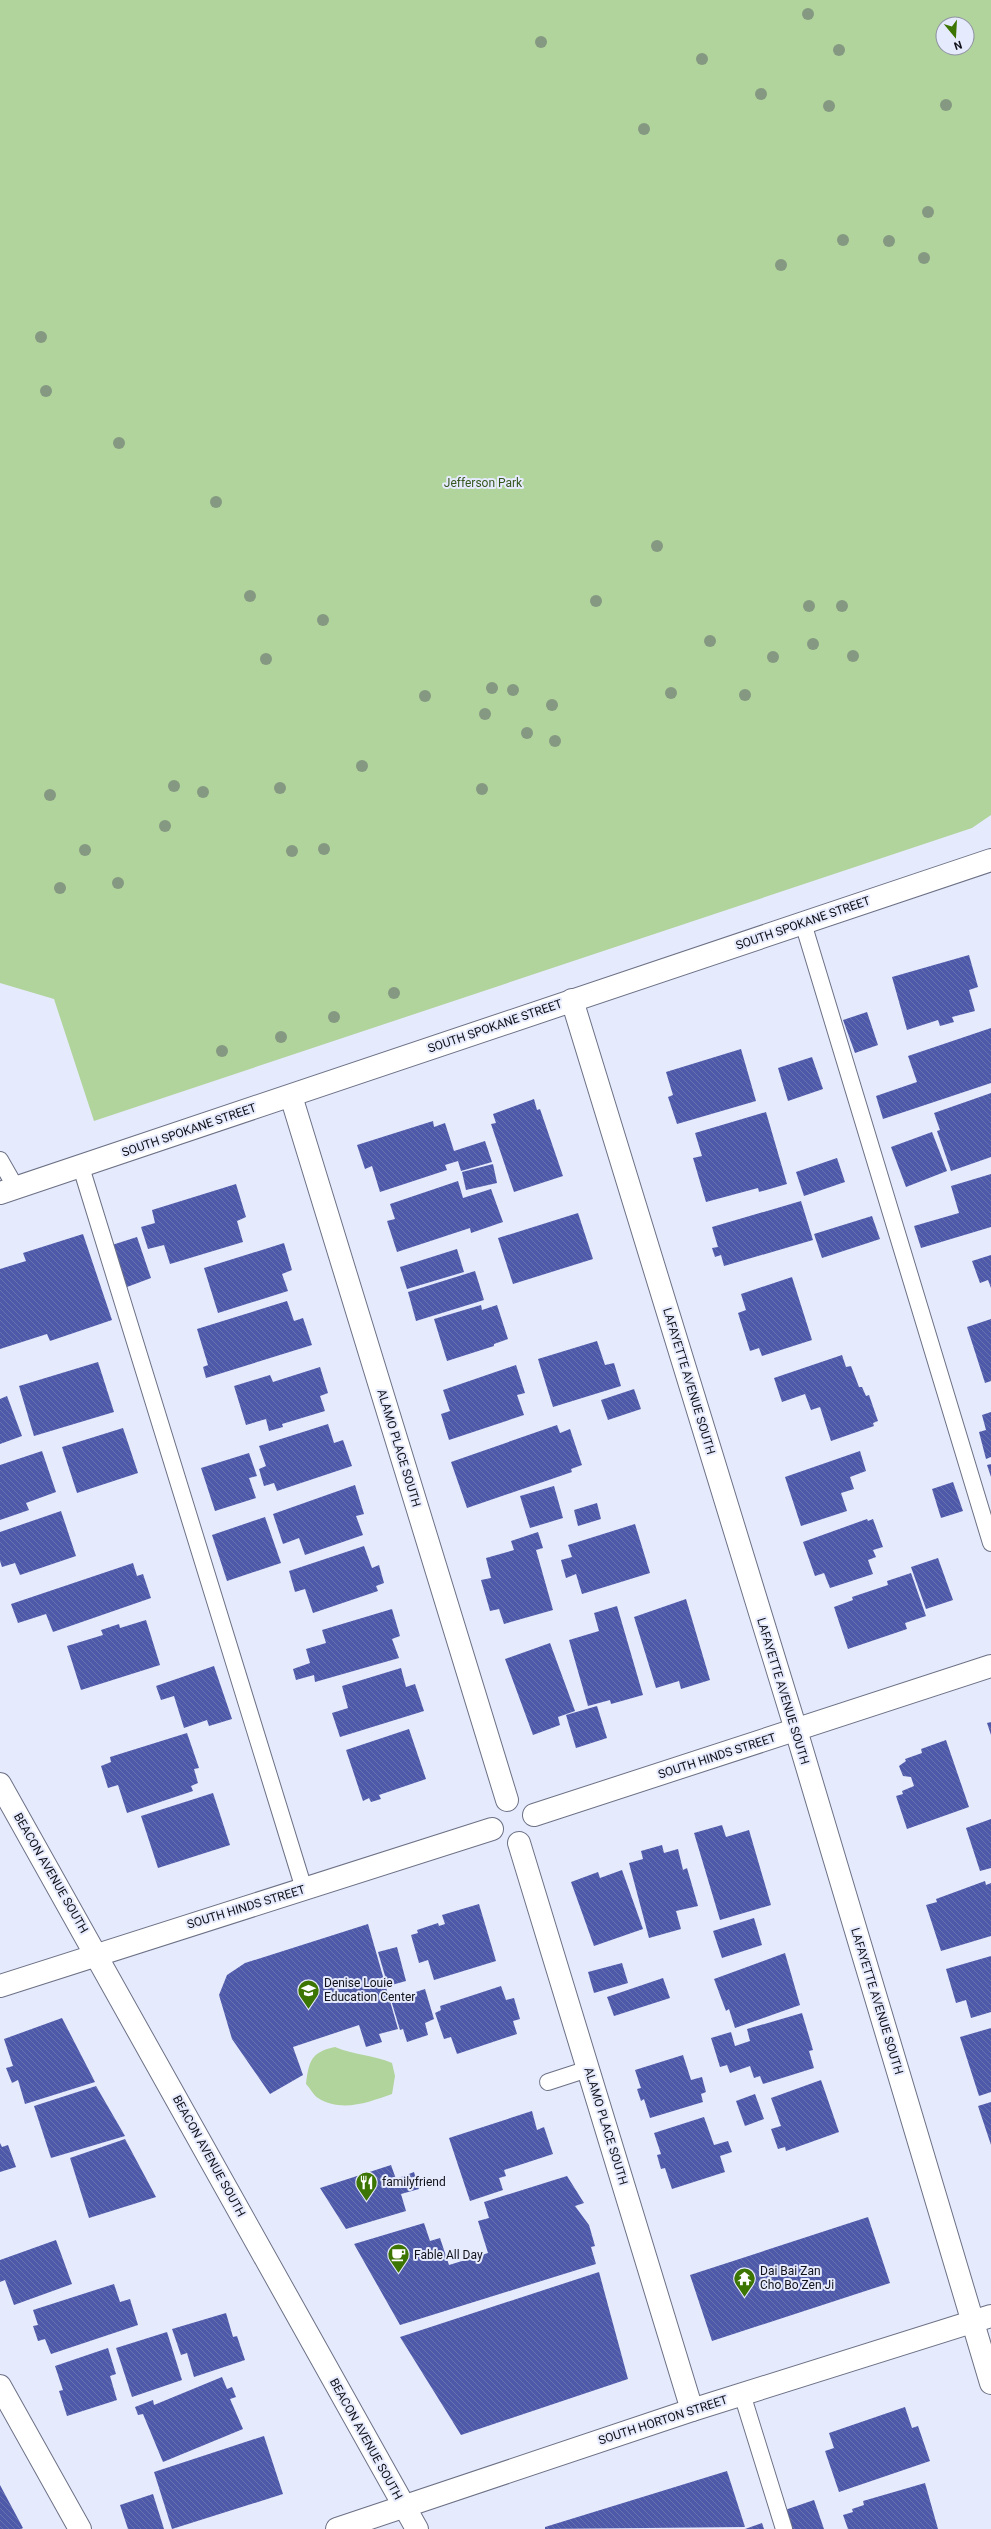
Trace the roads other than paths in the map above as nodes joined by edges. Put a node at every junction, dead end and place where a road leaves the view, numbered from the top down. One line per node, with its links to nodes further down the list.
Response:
1 (991, 860): 2 (street, SOUTH SPOKANE STREET)
2 (803, 923): 3 (street, SOUTH SPOKANE STREET); 8 (lane)
3 (572, 1000): 4 (street, SOUTH SPOKANE STREET); 10 (street, LAFAYETTE AVENUE SOUTH)
4 (291, 1096): 6 (street, SOUTH SPOKANE STREET); 12 (street, ALAMO PLACE SOUTH)
5 (0, 1160): 7 (lane)
6 (80, 1167): 7 (street, SOUTH SPOKANE STREET); 16 (lane)
7 (8, 1190)
8 (991, 1543)
9 (991, 1666): 10 (street, SOUTH HINDS STREET)
10 (796, 1730): 13 (street, SOUTH HINDS STREET); 21 (street, LAFAYETTE AVENUE SOUTH)
11 (0, 1784): 17 (street, BEACON AVENUE SOUTH)
12 (507, 1800): 13 (street); 14 (street)
13 (534, 1815): 15 (street)
14 (492, 1829): 15 (street); 16 (street, SOUTH HINDS STREET)
15 (519, 1843): 19 (street, ALAMO PLACE SOUTH)
16 (304, 1889): 17 (street, SOUTH HINDS STREET)
17 (97, 1955): 18 (street, SOUTH HINDS STREET); 26 (street, BEACON AVENUE SOUTH)
18 (0, 1986)
19 (588, 2069): 20 (lane); 25 (street, ALAMO PLACE SOUTH)
20 (548, 2082)
21 (982, 2319): 22 (street, LAFAYETTE AVENUE SOUTH); 24 (street, SOUTH HORTON STREET)
22 (991, 2383)
23 (0, 2386): 27 (street)
24 (742, 2394): 25 (street, SOUTH HORTON STREET); 30 (lane)
25 (692, 2410): 26 (street, SOUTH HORTON STREET)
26 (404, 2507): 28 (street, SOUTH HORTON STREET); 29 (street, BEACON AVENUE SOUTH)
27 (80, 2529)
28 (337, 2529)
29 (417, 2529)
30 (784, 2529)

